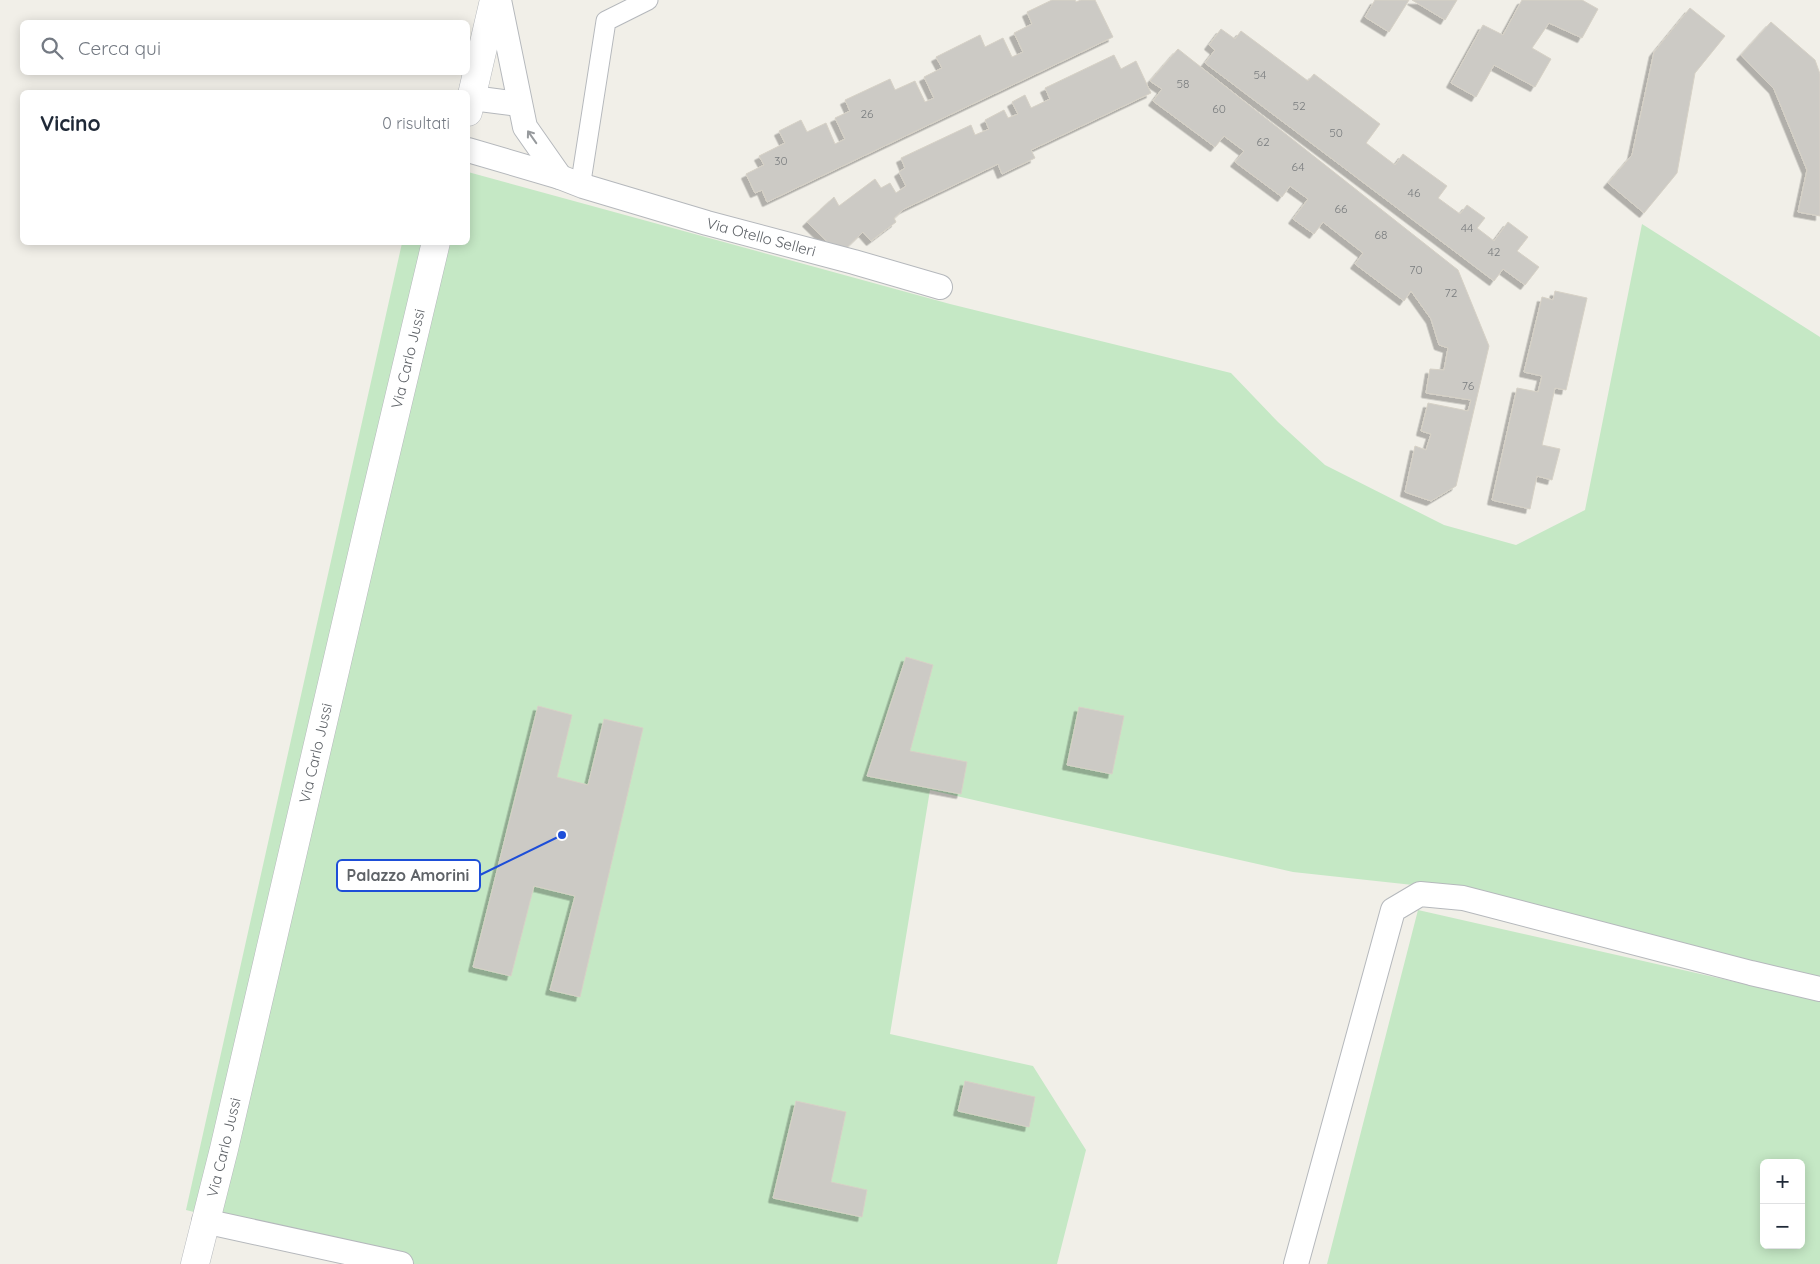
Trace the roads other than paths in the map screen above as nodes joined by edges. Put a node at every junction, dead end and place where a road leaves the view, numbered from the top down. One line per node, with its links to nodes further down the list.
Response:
1 (494, 0): 4 (street)
2 (499, 0): 5 (street)
3 (648, 0): 9 (street)
4 (470, 100)
5 (519, 104): 6 (street); 8 (street, one-way to 5)
6 (470, 106)
7 (470, 151): 8 (street, Via Otello Selleri)
8 (560, 177): 9 (street, Via Otello Selleri)
9 (583, 186): 11 (street, Via Otello Selleri)
10 (435, 245): 13 (street, Via Carlo Jussi)
11 (940, 287)
12 (1820, 989): 16 (street)
13 (204, 1221): 14 (street, Via Carlo Jussi); 15 (street)
14 (195, 1264)
15 (401, 1264)
16 (1296, 1264)

